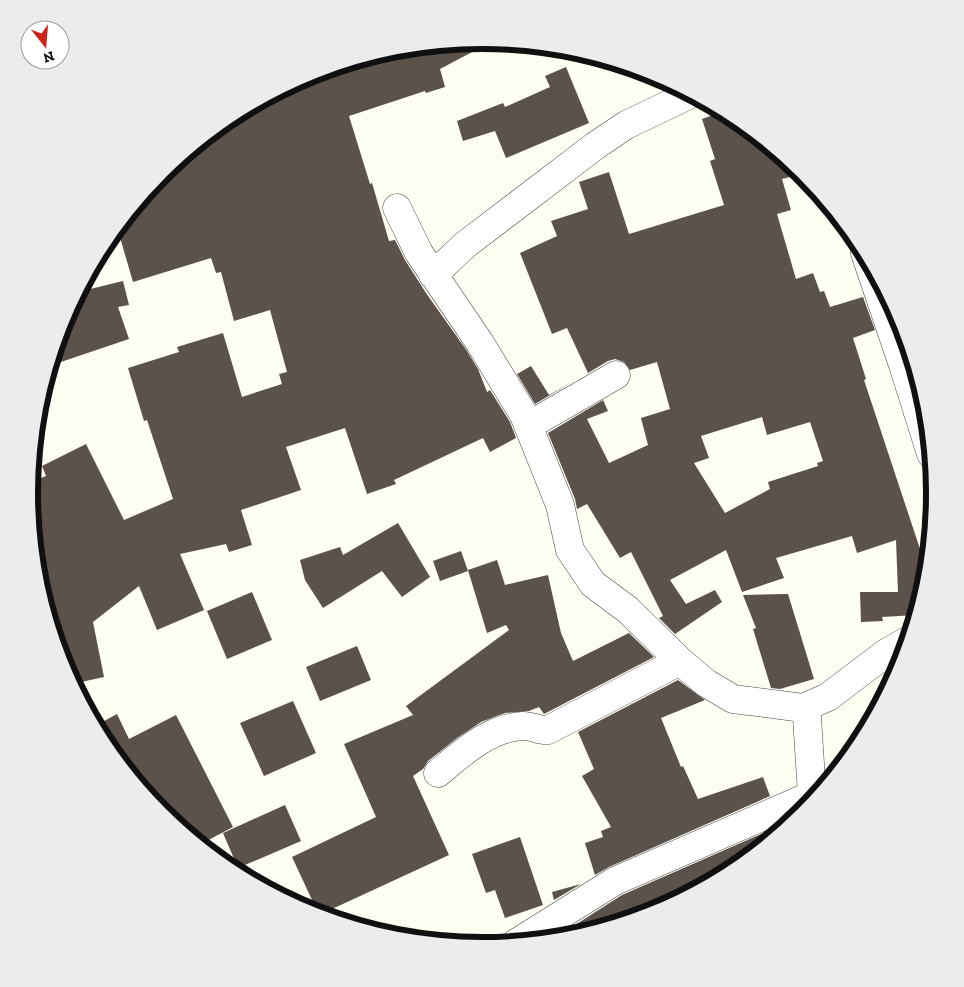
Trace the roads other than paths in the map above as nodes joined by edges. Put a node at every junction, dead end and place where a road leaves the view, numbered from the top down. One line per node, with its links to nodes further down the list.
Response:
1 (684, 98): 3 (street)
2 (397, 208): 3 (street)
3 (433, 275): 7 (street)
4 (890, 317): 5 (street)
5 (897, 333)
6 (616, 376): 7 (street)
7 (528, 426): 9 (street)
8 (900, 645): 10 (street)
9 (680, 661): 10 (street); 11 (street)
10 (802, 708): 12 (street)
11 (438, 774)
12 (812, 791)
13 (801, 803): 14 (street)
14 (528, 935)

